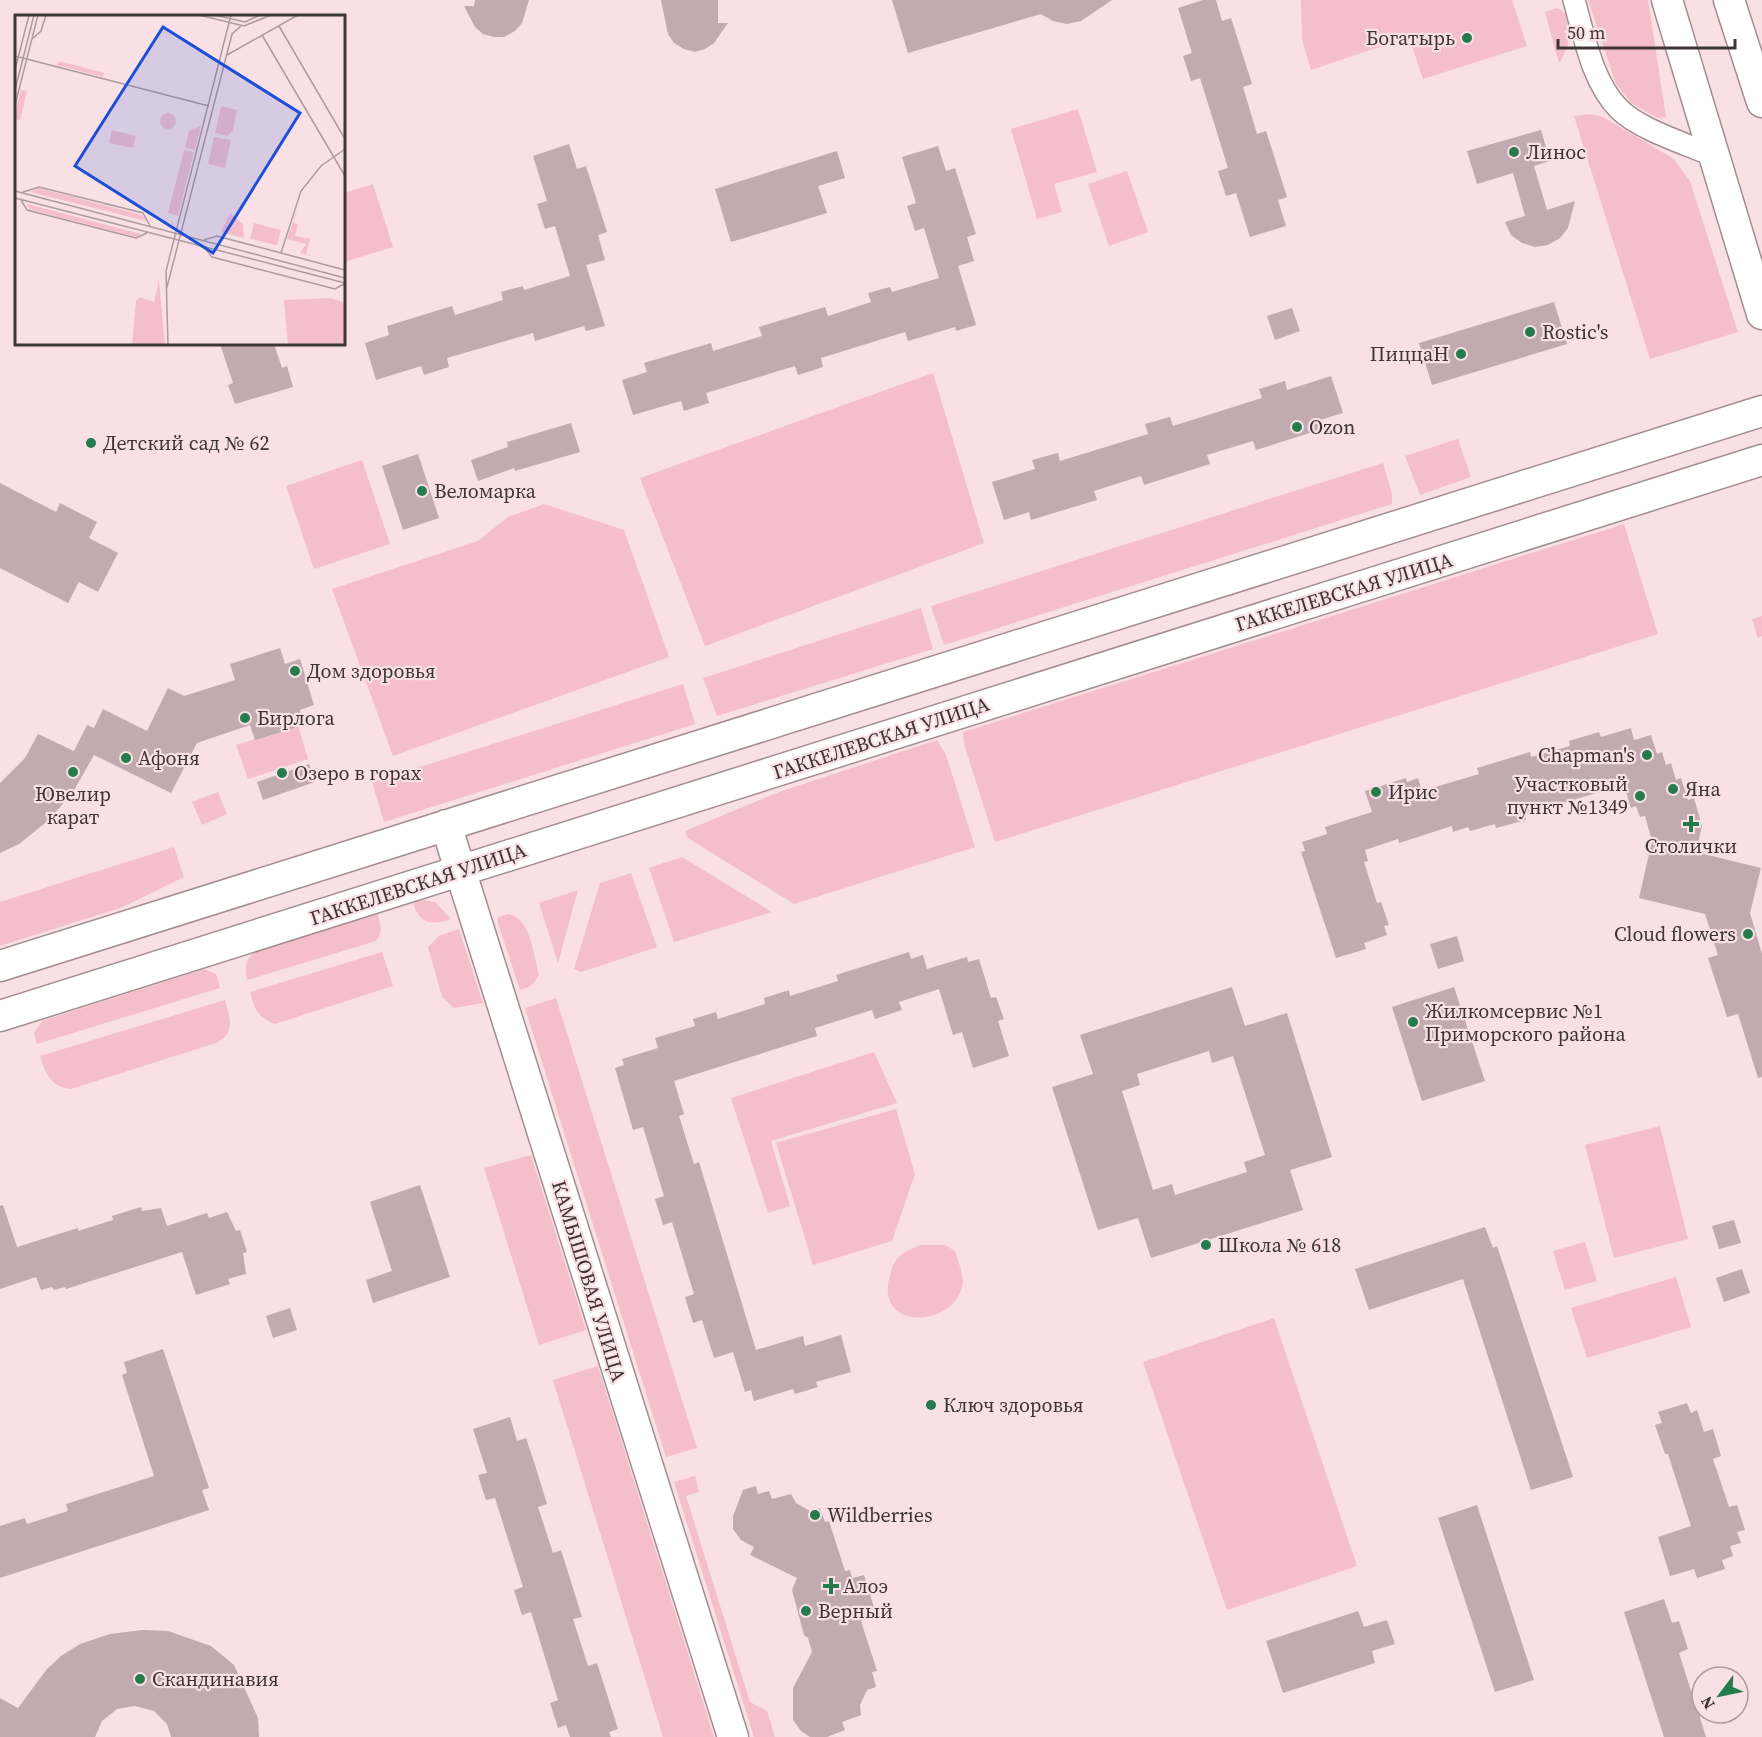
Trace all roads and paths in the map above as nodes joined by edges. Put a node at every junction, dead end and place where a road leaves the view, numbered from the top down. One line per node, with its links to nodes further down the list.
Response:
1 (1574, 0): 5 (street)
2 (1667, 0): 5 (main road)
3 (1729, 0): 4 (main road)
4 (1762, 102)
5 (1714, 156): 6 (main road)
6 (1762, 314)
7 (1762, 411): 9 (main road)
8 (1762, 460): 10 (main road, ГАККЕЛЕВСКАЯ УЛИЦА)
9 (446, 825): 10 (main road, КАМЫШОВАЯ УЛИЦА); 11 (main road)
10 (460, 871): 12 (main road, ГАККЕЛЕВСКАЯ УЛИЦА); 13 (main road, КАМЫШОВАЯ УЛИЦА)
11 (0, 966)
12 (0, 1016)
13 (733, 1737)

